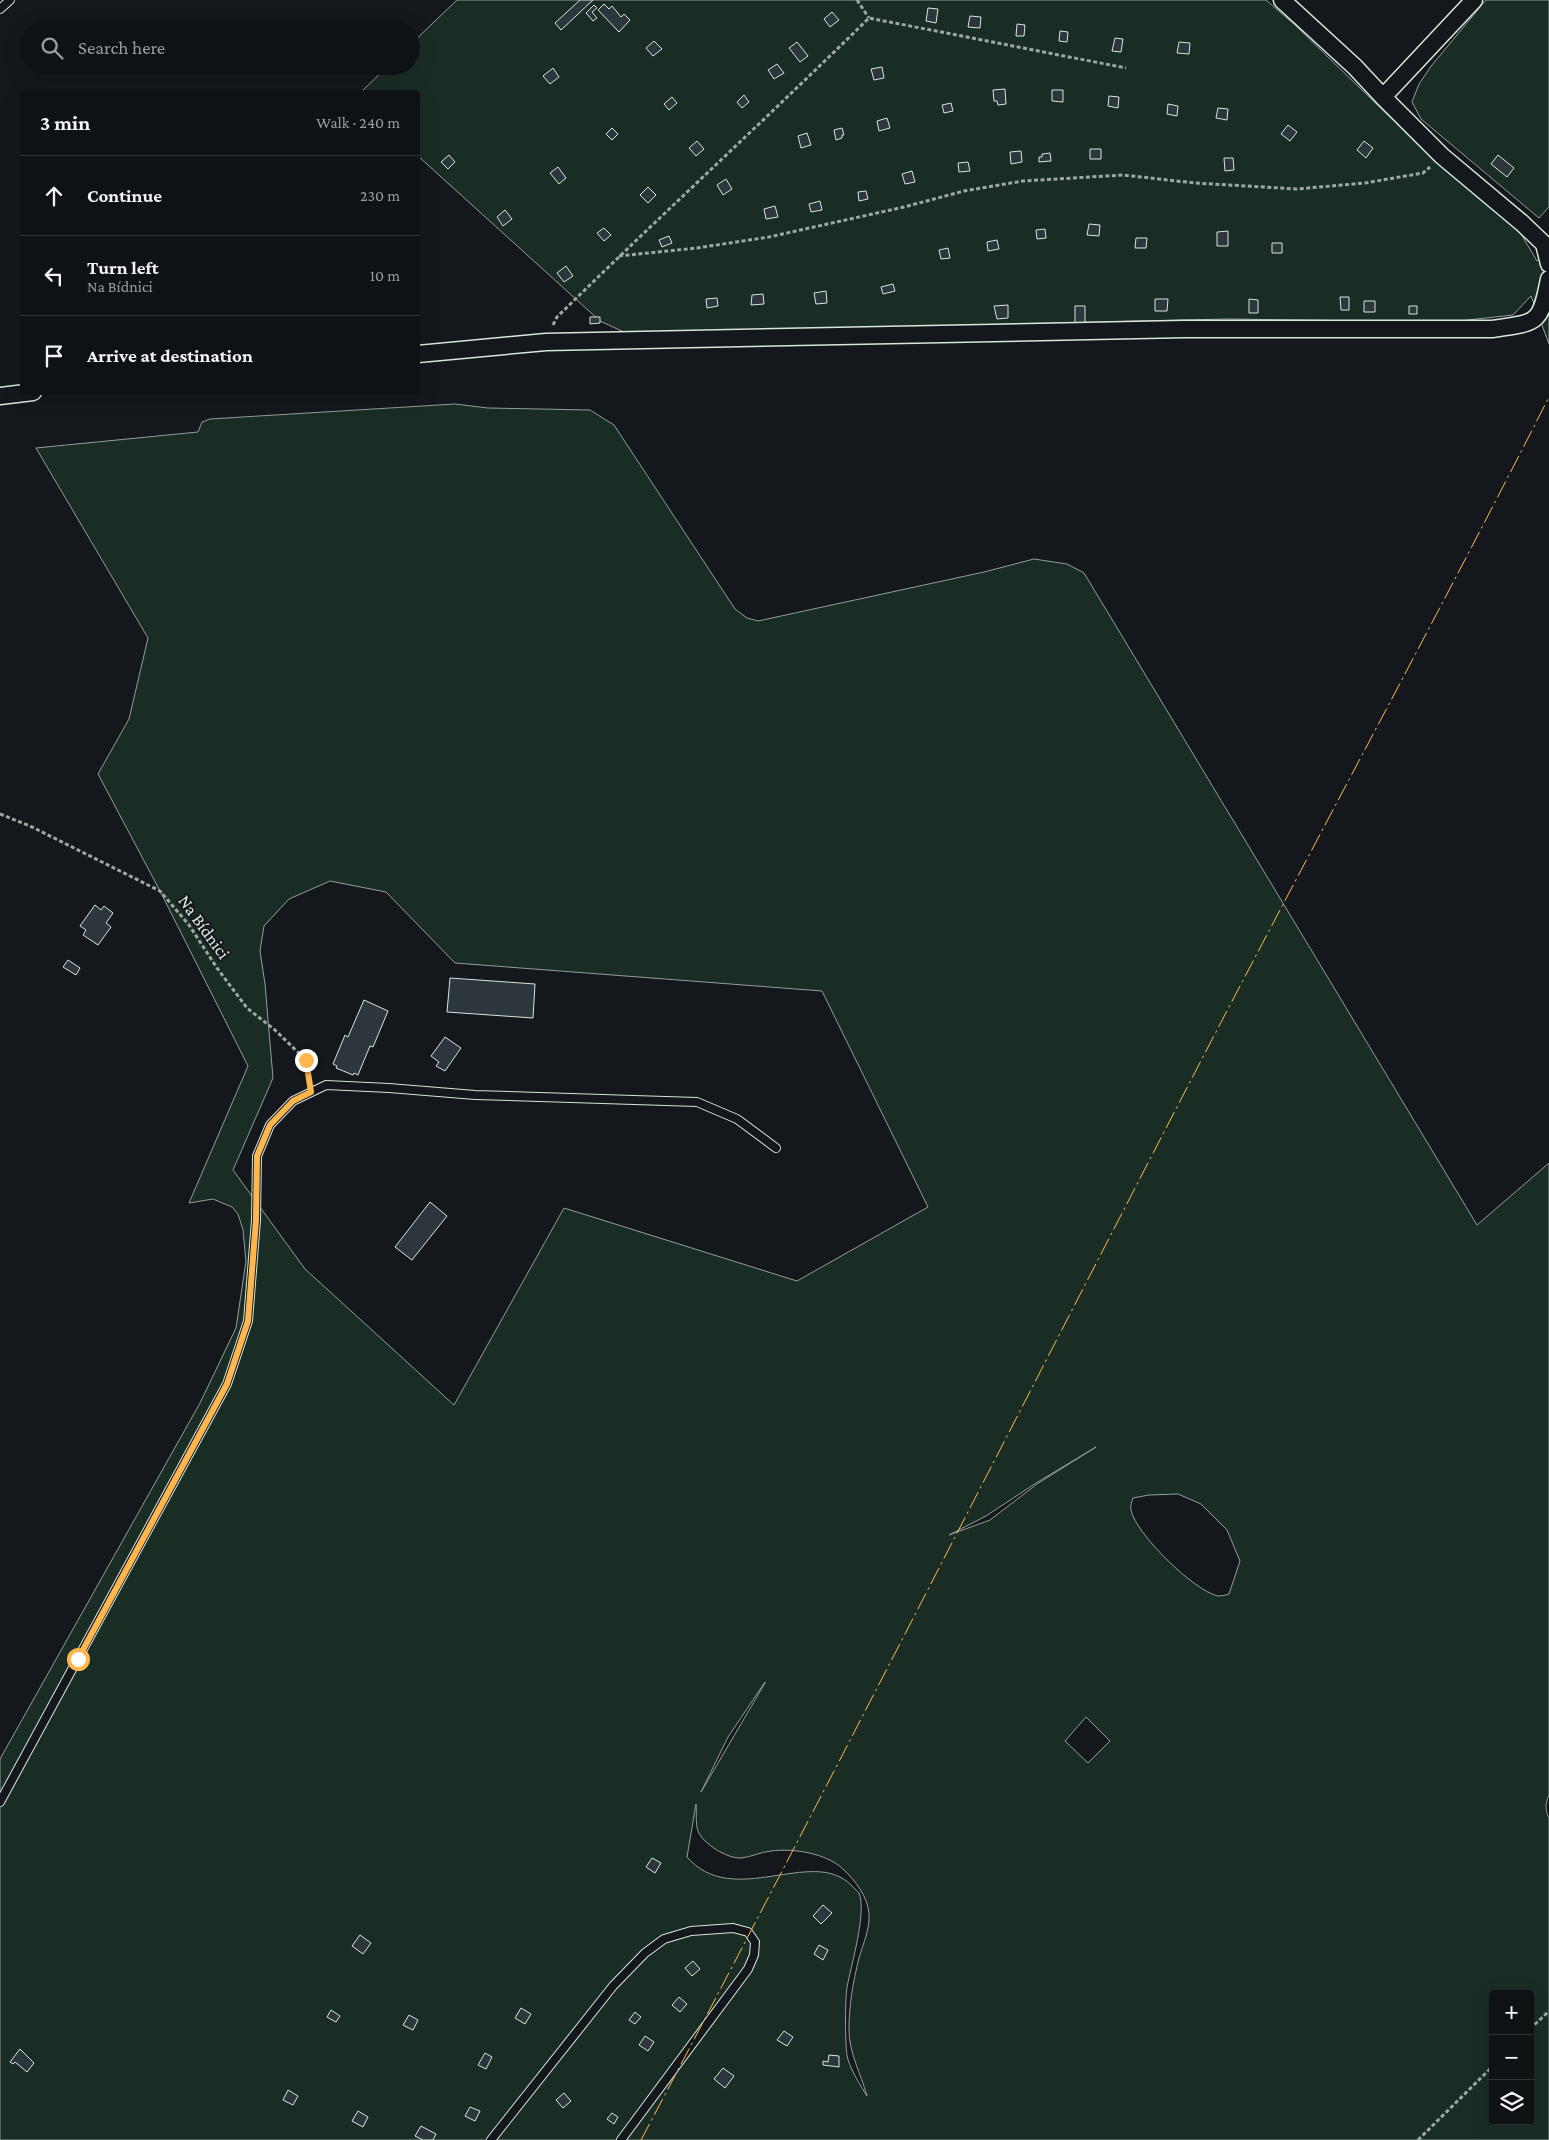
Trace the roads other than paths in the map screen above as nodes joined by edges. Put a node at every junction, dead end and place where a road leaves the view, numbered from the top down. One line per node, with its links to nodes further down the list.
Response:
1 (10, 0): 4 (lane)
2 (1282, 0): 5 (street)
3 (1474, 0): 5 (street)
4 (0, 9)
5 (1383, 97): 6 (street)
6 (1549, 264)
7 (1549, 279): 8 (street)
8 (420, 354)
9 (20, 394): 10 (street)
10 (0, 396)
11 (776, 1148): 12 (lane)
12 (0, 1802)
13 (491, 2140): 14 (lane)
14 (621, 2140)

